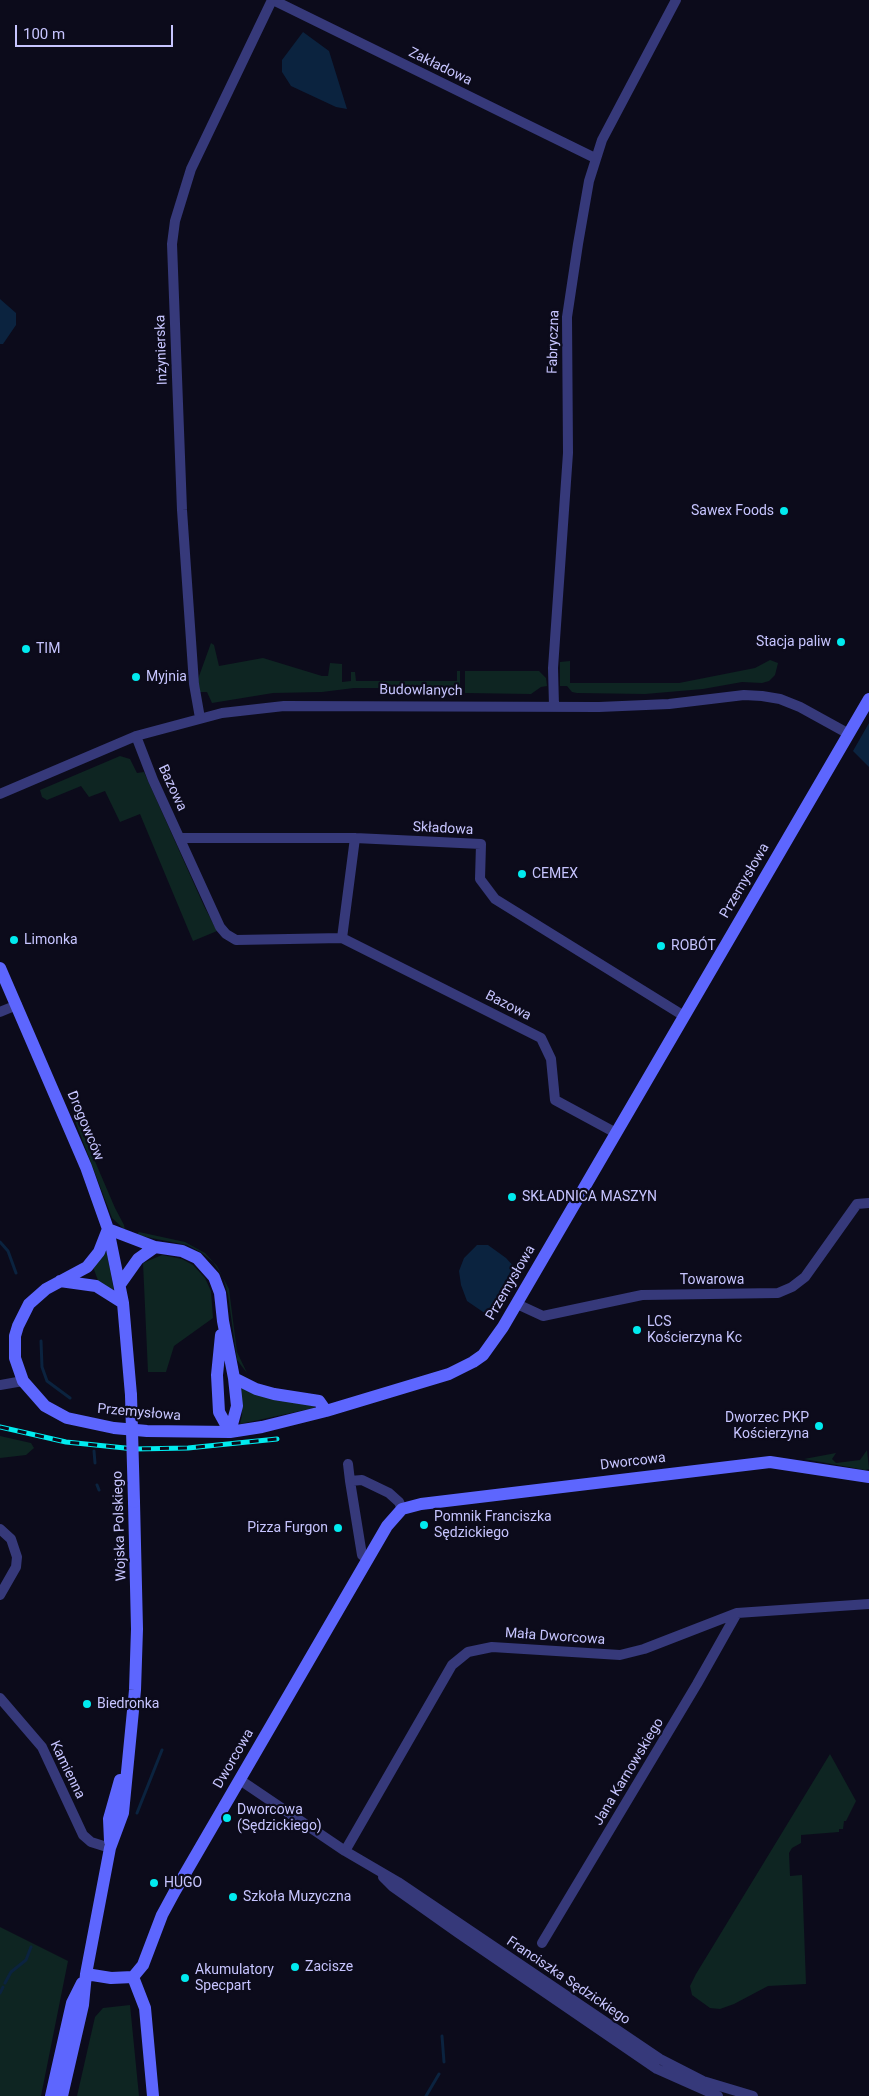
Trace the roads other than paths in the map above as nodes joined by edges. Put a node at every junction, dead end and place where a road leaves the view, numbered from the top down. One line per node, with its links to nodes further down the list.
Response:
1 (273, 0): 3 (street, Zakładowa); 6 (street, Inżynierska)
2 (676, 0): 3 (street, Fabryczna)
3 (595, 158): 5 (street, Fabryczna)
4 (869, 699): 7 (main road, Przemysłowa)
5 (554, 706): 6 (street, Budowlanych); 7 (street, Budowlanych)
6 (200, 718): 8 (street, Budowlanych)
7 (849, 734): 16 (main road, Przemysłowa)
8 (136, 736): 9 (street, Budowlanych); 10 (street, Bazowa)
9 (0, 794)
10 (181, 838): 11 (street, Składowa); 12 (street, Bazowa)
11 (355, 838): 12 (street); 16 (street, Składowa)
12 (342, 938): 17 (street, Bazowa)
13 (0, 968): 14 (main road, Drogowców)
14 (17, 1005): 15 (street); 19 (main road, Drogowców)
15 (0, 1012)
16 (684, 1016): 17 (main road, Przemysłowa)
17 (616, 1133): 24 (main road, Przemysłowa)
18 (869, 1204): 24 (street, Towarowa)
19 (108, 1230): 20 (main road); 21 (main road, Przemysłowa); 22 (main road, Drogowców)
20 (155, 1247): 22 (main road); 25 (main road)
21 (60, 1281): 23 (main road); 27 (main road, Przemysłowa)
22 (121, 1283): 23 (main road, Drogowców)
23 (124, 1303): 42 (main road, Wojska Polskiego, bridge)
24 (517, 1304): 29 (main road, Przemysłowa)
25 (223, 1322): 26 (main road); 30 (main road)
26 (234, 1378): 29 (main road); 30 (main road)
27 (23, 1381): 28 (street); 30 (main road, Przemysłowa)
28 (0, 1385)
29 (326, 1411): 30 (main road, Przemysłowa)
30 (230, 1432)
31 (348, 1464): 33 (street)
32 (869, 1476): 34 (main road, Dworcowa)
33 (350, 1481): 34 (street); 36 (street)
34 (402, 1509): 36 (main road, Dworcowa)
35 (0, 1529): 37 (street)
36 (368, 1559): 41 (main road, Dworcowa)
37 (0, 1595)
38 (869, 1604): 39 (street, Mała Dworcowa)
39 (737, 1613): 43 (street, Mała Dworcowa); 45 (street, Jana Karnowskiego)
40 (0, 1698): 42 (street, Kamienna)
41 (240, 1780): 43 (street, Franciszka Sędzickiego); 47 (main road, Dworcowa)
42 (110, 1848): 46 (main road, Wojska Polskiego)
43 (345, 1851): 44 (street, Franciszka Sędzickiego)
44 (377, 1871): 51 (street, Franciszka Sędzickiego); 52 (street, Franciszka Sędzickiego)
45 (542, 1943)
46 (86, 1974): 47 (main road); 48 (main road, Wojska Polskiego); 49 (main road, Wojska Polskiego)
47 (133, 1977): 50 (main road)
48 (52, 2096)
49 (62, 2096)
50 (153, 2096)
51 (718, 2096)
52 (754, 2096)

